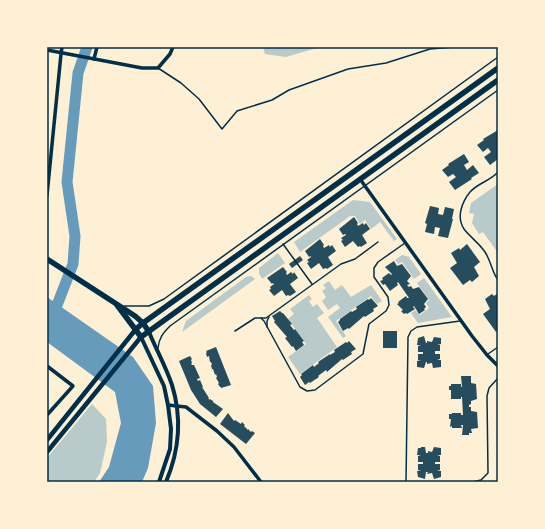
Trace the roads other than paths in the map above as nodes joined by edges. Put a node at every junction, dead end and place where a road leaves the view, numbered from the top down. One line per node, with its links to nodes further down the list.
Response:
1 (62, 47): 6 (street)
2 (97, 47): 8 (street)
3 (173, 47): 9 (street)
4 (454, 47): 9 (lane)
5 (47, 50): 6 (street)
6 (60, 54): 8 (street); 16 (street)
7 (498, 57): 23 (lane)
8 (94, 59): 9 (street)
9 (158, 68)
10 (498, 68): 27 (main road)
11 (498, 80): 14 (main road)
12 (498, 90): 15 (lane)
13 (498, 172): 21 (lane)
14 (360, 179): 15 (street); 31 (main road)
15 (365, 185): 18 (street); 19 (lane)
16 (47, 194)
17 (378, 242): 22 (lane)
18 (406, 242): 26 (street); 28 (lane)
19 (283, 244): 22 (lane); 34 (lane)
20 (49, 260): 23 (main road)
21 (498, 280)
22 (312, 284): 24 (lane)
23 (117, 305): 27 (main road); 29 (main road)
24 (269, 316): 25 (lane); 28 (lane)
25 (261, 318): 28 (lane); 30 (lane)
26 (462, 321): 35 (street); 47 (lane)
27 (143, 323): 29 (main road); 31 (main road)
28 (268, 328)
29 (136, 329): 32 (main road); 42 (main road)
30 (235, 331)
31 (149, 332): 32 (main road); 34 (street)
32 (141, 337): 39 (street); 43 (main road)
33 (498, 347): 35 (lane)
34 (157, 352): 40 (street)
35 (487, 355): 37 (street)
36 (47, 366): 41 (street)
37 (498, 366)
38 (498, 378): 48 (lane)
39 (168, 405): 40 (street); 44 (street)
40 (176, 405): 45 (street); 46 (street)
41 (47, 415)
42 (47, 440)
43 (47, 452)
44 (159, 482)
45 (166, 482)
46 (261, 482)
47 (406, 482)
48 (472, 482)

